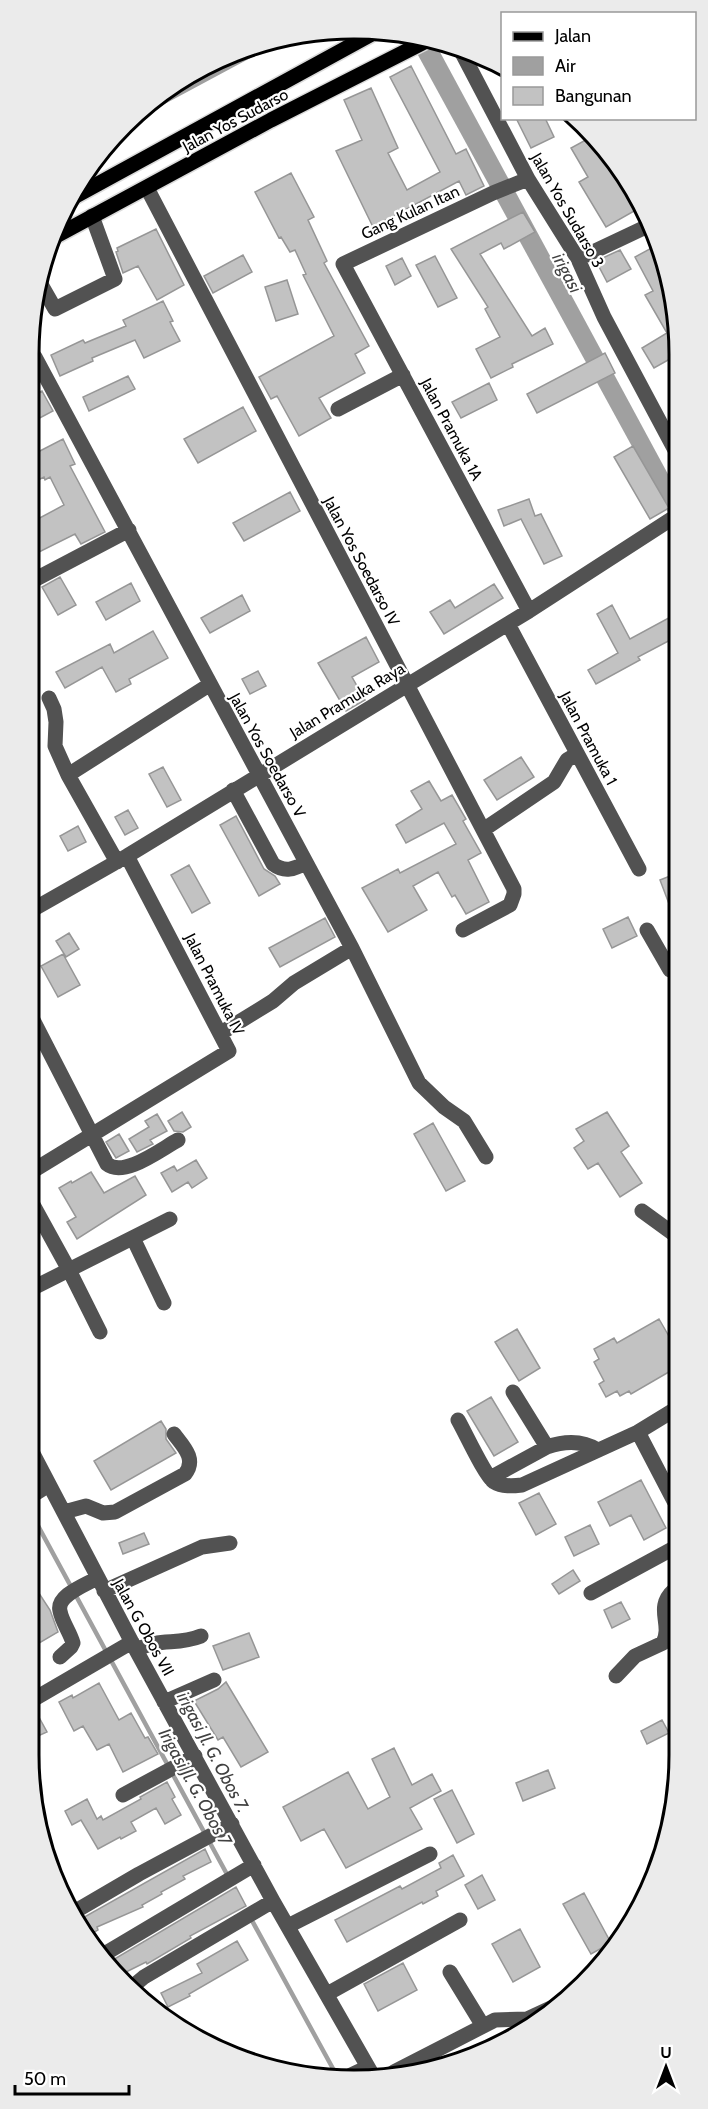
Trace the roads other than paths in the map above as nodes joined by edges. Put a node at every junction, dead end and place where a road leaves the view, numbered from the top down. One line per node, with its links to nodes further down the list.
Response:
1 (362, 39): 4 (main road, Jalan Yos Sudarso)
2 (418, 46): 5 (main road, Jalan Yos Sudarso)
3 (466, 60): 6 (street, Jalan Yos Sudarso 3)
4 (211, 121): 5 (main road); 8 (main road, Jalan Yos Sudarso)
5 (224, 146): 7 (main road, Jalan Yos Sudarso)
6 (528, 179): 12 (street, Jalan Yos Sudarso 3); 13 (street, Gang Kulan Itan)
7 (147, 188): 9 (main road, Jalan Yos Sudarso); 25 (street, Jalan Yos Soedarso IV)
8 (84, 192)
9 (92, 216): 11 (main road, Jalan Yos Sudarso); 14 (street)
10 (643, 228): 12 (street)
11 (63, 232)
12 (578, 259): 18 (street, Jalan Yos Sudarso 3)
13 (343, 264): 16 (street, Jalan Pramuka 1A)
14 (45, 292)
15 (39, 366): 20 (street, Jalan Yos Soedarso V)
16 (403, 375): 17 (street); 22 (street, Jalan Pramuka 1A)
17 (338, 409)
18 (669, 439)
19 (669, 521): 22 (street, Jalan Pramuka Raya)
20 (129, 530): 21 (street); 24 (street, Jalan Yos Soedarso V)
21 (39, 577)
22 (529, 611): 23 (street, Jalan Pramuka Raya)
23 (508, 624): 25 (street, Jalan Pramuka Raya); 27 (street, Jalan Pramuka 1)
24 (209, 685): 28 (street, Jalan Yos Soedarso V); 29 (street)
25 (406, 685): 28 (street, Jalan Pramuka Raya); 31 (street, Jalan Yos Soedarso IV)
26 (49, 698): 29 (street, Jalan Pramuka IV)
27 (578, 754): 31 (street); 34 (street, Jalan Pramuka 1)
28 (259, 774): 30 (street, Jalan Pramuka Raya); 33 (street, Jalan Yos Soedarso V)
29 (68, 775): 32 (street, Jalan Pramuka IV)
30 (233, 790): 32 (street, Jalan Pramuka Raya); 33 (street)
31 (483, 830): 36 (street, Jalan Yos Soedarso IV)
32 (122, 859): 35 (street, Jalan Pramuka Raya); 41 (street, Jalan Pramuka IV)
33 (306, 863): 38 (street, Jalan Yos Soedarso V)
34 (639, 870)
35 (39, 906)
36 (463, 930)
37 (647, 930): 39 (street)
38 (352, 948): 41 (street); 44 (street, Jalan Yos Soedarso V)
39 (669, 965)
40 (39, 1032): 42 (street)
41 (220, 1033): 42 (street, Jalan Pramuka IV)
42 (92, 1136): 43 (street); 45 (street, Jalan Pramuka IV)
43 (178, 1140)
44 (486, 1157)
45 (39, 1167)
46 (642, 1211): 49 (street)
47 (39, 1216): 51 (street)
48 (170, 1219): 50 (street)
49 (669, 1231)
50 (133, 1238): 51 (street); 53 (street)
51 (69, 1270): 52 (street); 54 (street)
52 (39, 1285)
53 (164, 1303)
54 (100, 1332)
55 (513, 1392): 60 (street)
56 (669, 1413): 58 (street)
57 (458, 1420): 63 (street)
58 (638, 1432): 61 (street); 66 (street)
59 (174, 1434): 67 (street)
60 (546, 1447): 61 (street); 63 (street)
61 (598, 1450): 63 (street)
62 (39, 1466): 64 (street, Jalan G Obos VII)
63 (490, 1478)
64 (49, 1485): 65 (street); 67 (street, Jalan G Obos VII)
65 (39, 1491)
66 (669, 1491)
67 (64, 1512): 70 (street, Jalan G Obos VII)
68 (230, 1543): 70 (street)
69 (669, 1551): 71 (street)
70 (101, 1585): 74 (street, Jalan G Obos VII); 75 (street)
71 (591, 1593)
72 (669, 1596): 76 (street)
73 (201, 1636): 74 (street)
74 (134, 1646): 78 (street); 79 (street, Jalan G Obos VII)
75 (60, 1658)
76 (616, 1676)
77 (214, 1680): 79 (street)
78 (39, 1697)
79 (165, 1702): 80 (street, Jalan G Obos VII)
80 (195, 1756): 81 (street); 82 (street, Jalan G Obos VII)
81 (123, 1795)
82 (232, 1824): 84 (street, Jalan G Obos VII); 86 (street)
83 (430, 1854): 88 (street)
84 (254, 1865): 85 (street, Jalan G Obos VII); 89 (street)
85 (273, 1901): 88 (street, Jalan G Obos VII); 91 (street)
86 (79, 1909)
87 (460, 1920): 92 (street)
88 (288, 1926): 92 (street, Jalan G Obos VII)
89 (108, 1952)
90 (450, 1972): 94 (street)
91 (137, 1983)
92 (327, 1994): 96 (street, Jalan G Obos VII)
93 (526, 2019): 94 (street)
94 (483, 2026): 95 (street)
95 (406, 2065)
96 (369, 2069)

